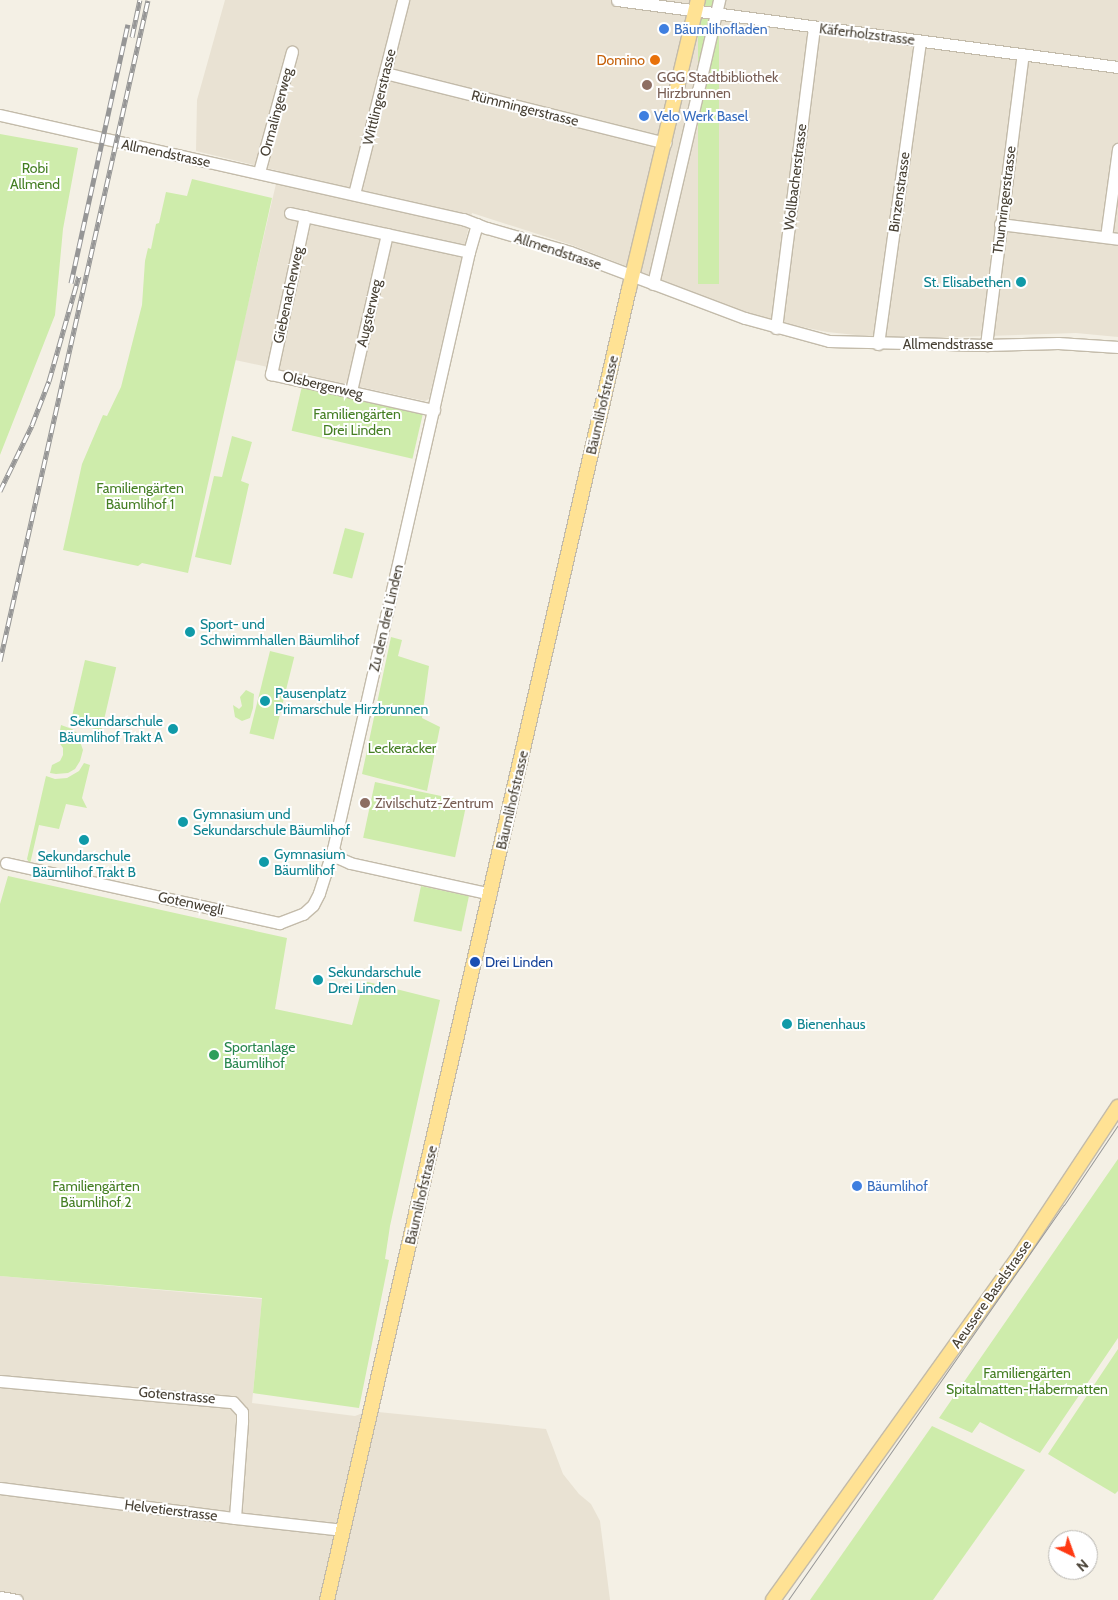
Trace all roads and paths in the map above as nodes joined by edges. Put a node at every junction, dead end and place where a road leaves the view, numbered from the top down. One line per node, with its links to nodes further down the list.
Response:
1 (403, 0): 11 (street, Wittlingerstrasse)
2 (617, 0): 4 (street, Käferholzstrasse)
3 (719, 0): 5 (street)
4 (696, 5): 5 (street, Käferholzstrasse); 13 (main road, Bäumlihofstrasse)
5 (716, 13): 6 (street, Käferholzstrasse); 25 (street)
6 (814, 27): 7 (street, Käferholzstrasse); 26 (street, Wollbacherstrasse)
7 (920, 40): 9 (street, Käferholzstrasse); 27 (street, Binzenstrasse)
8 (292, 51): 15 (street, Ormalingerweg)
9 (1022, 54): 10 (street, Käferholzstrasse); 20 (street, Thumringerstrasse)
10 (1118, 67)
11 (385, 73): 13 (street, Rümmingerstrasse); 16 (street, Wittlingerstrasse)
12 (0, 115): 15 (street, Allmendstrasse)
13 (665, 143): 24 (main road, Bäumlihofstrasse)
14 (1118, 149): 22 (street)
15 (259, 172): 16 (street, Allmendstrasse)
16 (354, 194): 19 (street, Allmendstrasse)
17 (290, 213): 18 (street)
18 (305, 216): 21 (street); 30 (street, Giebenacherweg)
19 (477, 224): 23 (street, Zu den drei Linden); 24 (street, Allmendstrasse)
20 (1000, 224): 22 (street); 28 (street, Thumringerstrasse)
21 (387, 234): 23 (street); 31 (street, Augsterweg)
22 (1112, 238)
23 (469, 252): 32 (street, Zu den drei Linden)
24 (632, 276): 25 (street, Allmendstrasse); 35 (main road, Bäumlihofstrasse)
25 (653, 284): 26 (street, Allmendstrasse)
26 (776, 328): 27 (street, Allmendstrasse)
27 (878, 344): 28 (street, Allmendstrasse)
28 (986, 345): 29 (street, Allmendstrasse)
29 (1118, 346)
30 (271, 374): 31 (street, Olsbergerweg)
31 (351, 391): 32 (street, Olsbergerweg)
32 (434, 410): 33 (street, Zu den drei Linden)
33 (333, 848): 34 (street, Gotenwegli); 35 (street)
34 (6, 862)
35 (491, 894): 40 (main road, Bäumlihofstrasse)
36 (1118, 1107): 44 (main road, Aeussere Baselstrasse)
37 (0, 1381): 39 (street, Gotenstrasse)
38 (0, 1488): 39 (street, Helvetierstrasse)
39 (235, 1518): 40 (street, Helvetierstrasse)
40 (343, 1530): 43 (main road, Bäumlihofstrasse)
41 (0, 1597): 42 (street)
42 (17, 1600)
43 (327, 1600)
44 (773, 1600)

